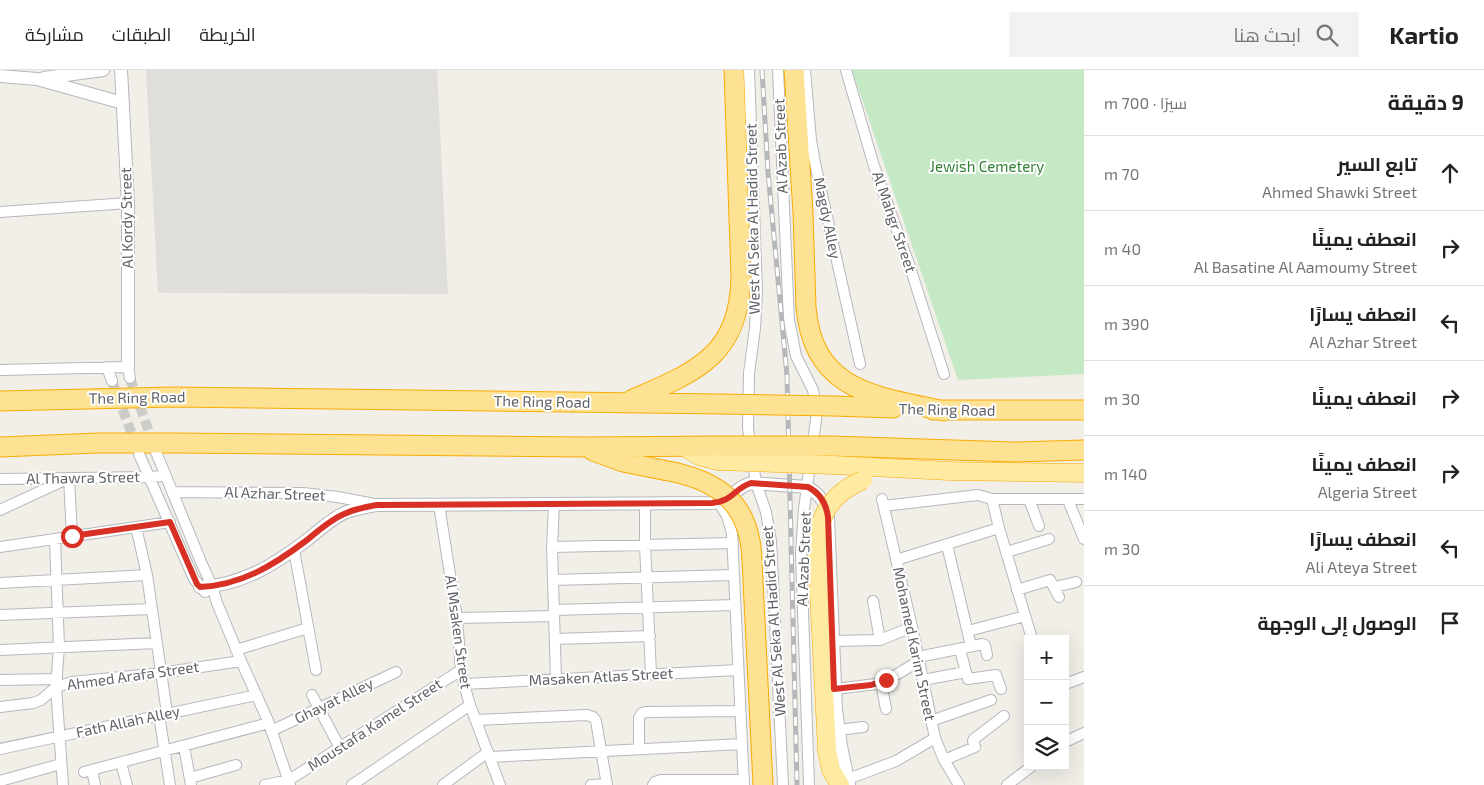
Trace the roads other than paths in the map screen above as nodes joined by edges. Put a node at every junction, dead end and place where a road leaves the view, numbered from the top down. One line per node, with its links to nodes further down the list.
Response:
1 (103, 70): 10 (street)
2 (121, 70): 11 (street, Al Kordy Street)
3 (734, 70): 21 (highway)
4 (749, 70): 36 (street, West Al Seka Al Hadid Street)
5 (778, 70): 37 (street, Al Azab Street)
6 (794, 70): 23 (highway)
7 (805, 70): 14 (street, Magdy Alley)
8 (846, 70): 18 (street, Al Mahgr Street)
9 (0, 76): 10 (street)
10 (37, 79): 11 (street)
11 (123, 103): 12 (street, Al Kordy Street)
12 (128, 203): 13 (street); 17 (street, Al Kordy Street)
13 (0, 212)
14 (860, 364)
15 (107, 367): 16 (street); 17 (street); 19 (street)
16 (0, 370)
17 (129, 372)
18 (944, 374)
19 (112, 380)
20 (0, 401): 21 (highway, The Ring Road)
21 (624, 402): 23 (highway, The Ring Road, bridge)
22 (1084, 410): 23 (highway, The Ring Road)
23 (944, 411)
24 (0, 447): 25 (highway)
25 (585, 447): 28 (highway); 165 (highway, bridge)
26 (1084, 450): 28 (highway, bridge)
27 (156, 452): 32 (street)
28 (718, 453): 30 (highway, bridge)
29 (139, 454): 34 (street)
30 (899, 468): 31 (highway); 153 (highway, bridge)
31 (1084, 473)
32 (165, 476): 34 (street, Al Thawra Street); 38 (street)
33 (69, 478): 34 (street, Al Thawra Street); 35 (street, Al Thawra Street); 48 (street); 53 (street)
34 (149, 478): 49 (street)
35 (0, 479)
36 (756, 483): 37 (street); 43 (street); 166 (street, West Al Seka Al Hadid Street)
37 (808, 487): 90 (street); 167 (street, Al Azab Street)
38 (172, 492): 46 (street, Al Azhar Street); 72 (street)
39 (992, 499): 40 (street); 52 (street); 64 (street, Mohamed Karim Street)
40 (1030, 499): 42 (street); 50 (street)
41 (1084, 499): 42 (street)
42 (1068, 500): 54 (street)
43 (719, 502): 44 (street, Al Azhar Street); 57 (street)
44 (645, 503): 45 (street, Al Azhar Street); 58 (street)
45 (554, 504): 47 (street, Al Azhar Street); 61 (street)
46 (377, 505): 47 (street, Al Azhar Street); 62 (street, Al Azhar Street)
47 (439, 505): 82 (street, Al Msaken Street)
48 (0, 510)
49 (170, 522): 51 (street); 72 (street)
50 (1039, 526)
51 (136, 527): 53 (street); 65 (street)
52 (1000, 528): 59 (street); 63 (street)
53 (72, 536): 55 (street)
54 (1084, 538)
55 (55, 539): 60 (street); 68 (street)
56 (1049, 539): 63 (street)
57 (733, 543): 58 (street); 66 (street)
58 (645, 545): 61 (street); 67 (street)
59 (947, 545): 64 (street); 85 (street)
60 (0, 547)
61 (552, 547): 69 (street)
62 (294, 550): 72 (street, Al Azhar Street); 84 (street)
63 (1006, 552): 73 (street)
64 (896, 560): 83 (street, Mohamed Karim Street)
65 (147, 575): 68 (street); 77 (street)
66 (734, 575): 67 (street); 75 (street)
67 (647, 578): 69 (street); 76 (street)
68 (56, 580): 70 (street); 78 (street)
69 (553, 580): 79 (street)
70 (0, 582)
71 (1076, 582): 73 (street)
72 (206, 587): 96 (street)
73 (1018, 590): 81 (street)
74 (873, 601): 89 (street)
75 (736, 605): 76 (street); 102 (street)
76 (648, 607): 79 (street); 87 (street)
77 (152, 609): 78 (street); 91 (street)
78 (58, 613): 80 (street); 93 (street)
79 (554, 613): 82 (street); 88 (street)
80 (0, 615)
81 (1025, 616): 85 (street); 86 (street)
82 (457, 618): 101 (street, Al Msaken Street)
83 (912, 627): 89 (street); 98 (street, Mohamed Karim Street)
84 (308, 628): 96 (street); 100 (street)
85 (968, 631): 92 (street)
86 (1031, 635)
87 (650, 636): 88 (street); 106 (street)
88 (555, 639): 108 (street)
89 (880, 640): 90 (street)
90 (833, 641): 115 (street)
91 (157, 643): 93 (street); 105 (street)
92 (972, 646): 94 (street); 97 (street)
93 (58, 647): 95 (street); 111 (street)
94 (960, 649): 98 (street); 104 (street)
95 (0, 650)
96 (236, 650): 99 (street)
97 (988, 655)
98 (919, 659): 110 (street, Mohamed Karim Street); 112 (street)
99 (240, 661): 105 (street, Ahmed Arafa Street); 117 (street)
100 (316, 670)
101 (461, 670): 114 (street, Al Msaken Street); 139 (street, Moustafa Kamel Street)
102 (738, 670): 106 (street, Masaken Atlas Street); 124 (street)
103 (396, 672): 122 (street, Ghayat Alley)
104 (966, 672): 110 (street); 116 (street)
105 (161, 673): 111 (street, Ahmed Arafa Street); 125 (street)
106 (651, 674): 108 (street, Masaken Atlas Street)
107 (1084, 677): 113 (street)
108 (556, 679): 114 (street, Masaken Atlas Street)
109 (0, 680): 111 (street)
110 (923, 680): 128 (street, Mohamed Karim Street)
111 (56, 683): 121 (street, Ahmed Arafa Street); 133 (street)
112 (881, 683): 115 (street); 123 (street)
113 (1069, 683)
114 (464, 684): 120 (street, Al Msaken Street)
115 (834, 689): 131 (street)
116 (1001, 689)
117 (256, 695): 125 (street, Fath Allah Alley); 129 (street)
118 (312, 695): 122 (street)
119 (991, 700): 128 (street)
120 (470, 705): 127 (street, Al Msaken Street); 160 (street)
121 (0, 707)
122 (320, 708): 129 (street, Ghayat Alley); 139 (street)
123 (886, 709)
124 (740, 711): 136 (street); 140 (street)
125 (163, 714): 133 (street, Fath Allah Alley); 141 (street)
126 (1004, 716): 144 (street)
127 (476, 720): 142 (street); 143 (street, Al Msaken Street)
128 (931, 721): 134 (street, Mohamed Karim Street)
129 (270, 727): 137 (street, Ghayat Alley); 151 (street)
130 (863, 727): 131 (street)
131 (838, 730): 153 (street)
132 (1084, 733): 135 (street)
133 (59, 736): 138 (street, Fath Allah Alley); 146 (street)
134 (935, 738): 144 (street, Mohamed Karim Street); 153 (street)
135 (1069, 740)
136 (742, 744): 140 (street); 152 (street)
137 (184, 746): 141 (street, Ghayat Alley); 150 (street)
138 (0, 748)
139 (340, 748): 151 (street, Moustafa Kamel Street)
140 (639, 749): 142 (street)
141 (166, 751): 145 (street, Ghayat Alley); 158 (street)
142 (601, 751): 143 (street); 154 (street)
143 (489, 754): 161 (street); 162 (street, Al Msaken Street)
144 (944, 760): 168 (street, Mohamed Karim Street)
145 (121, 763): 156 (street, Ghayat Alley); 157 (street)
146 (61, 764): 149 (street); 155 (street)
147 (236, 765): 150 (street)
148 (1027, 770): 169 (street)
149 (0, 781)
150 (190, 781)
151 (289, 782): 159 (street)
152 (743, 783): 164 (street)
153 (846, 783)
154 (607, 784): 163 (street)
155 (63, 785)
156 (95, 785)
157 (126, 785)
158 (170, 785)
159 (265, 785)
160 (352, 785)
161 (443, 785)
162 (500, 785)
163 (590, 785)
164 (653, 785)
165 (764, 785)
166 (783, 785)
167 (809, 785)
168 (959, 785)
169 (1007, 785)

